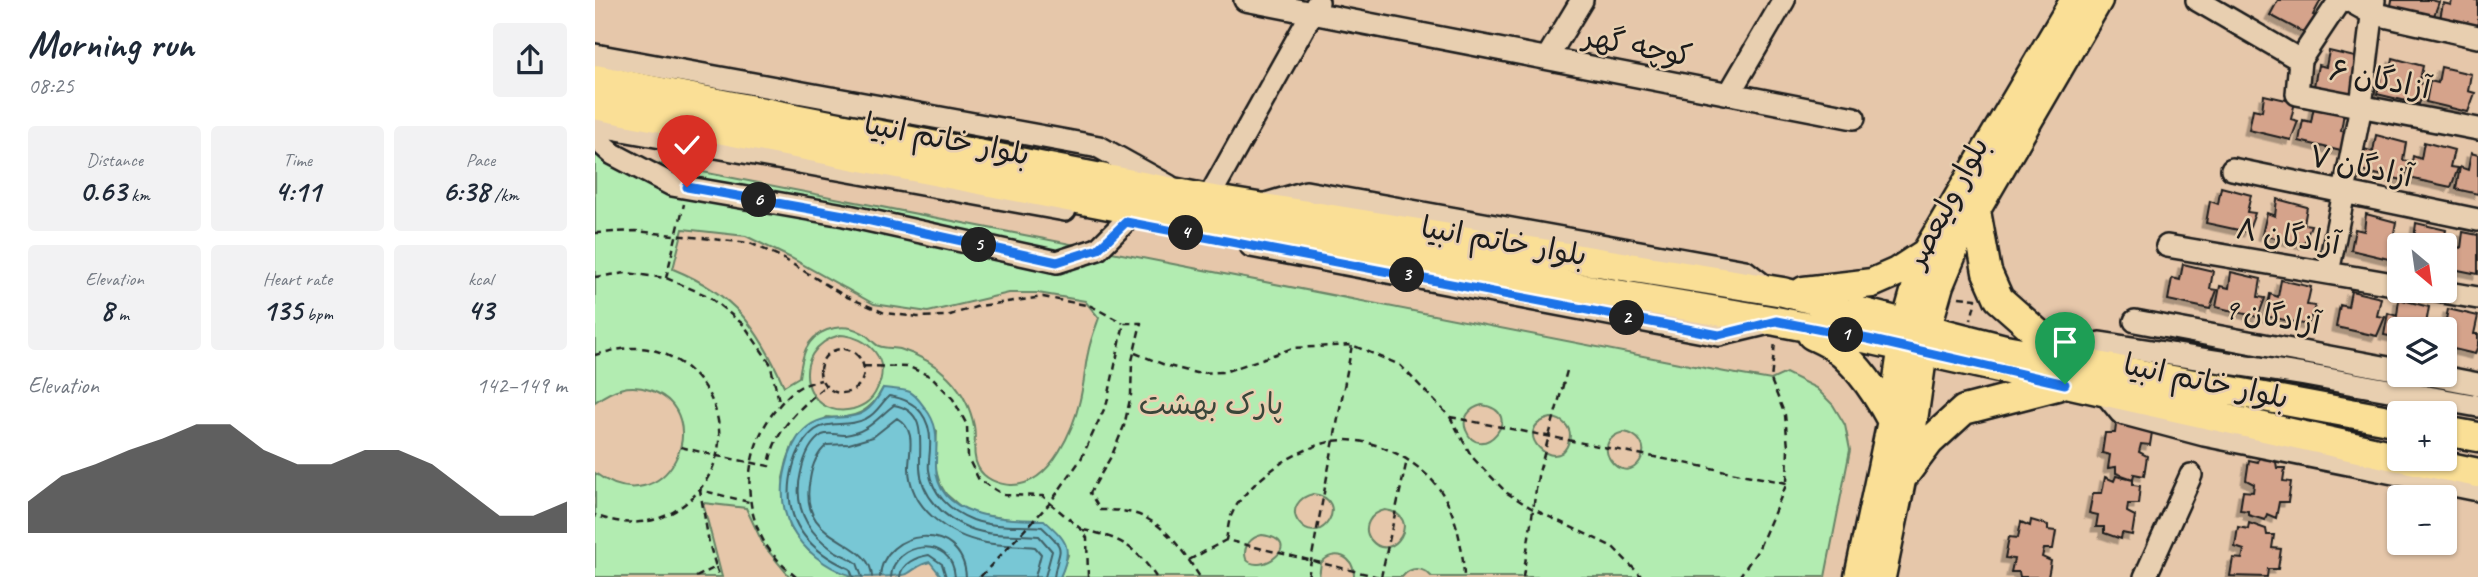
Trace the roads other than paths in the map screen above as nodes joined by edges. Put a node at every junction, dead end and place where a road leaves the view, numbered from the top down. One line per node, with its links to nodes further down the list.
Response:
1 (1245, 0): 9 (street, کوچه گهر)
2 (1582, 0): 13 (street)
3 (1784, 0): 16 (street)
4 (2075, 0): 30 (main road, بلوار ولیعصر)
5 (2098, 0): 27 (main road, بلوار ولیعصر)
6 (2197, 0): 14 (street, آزادگان ۶)
7 (2340, 0): 14 (street)
8 (2349, 0): 10 (street)
9 (1315, 6): 13 (street, کوچه گهر); 25 (street)
10 (2372, 7): 11 (street); 18 (street)
11 (2478, 37)
12 (595, 55): 25 (street)
13 (1547, 58): 16 (street, کوچه گهر)
14 (2300, 60): 18 (street, آزادگان ۶)
15 (595, 79): 25 (main road, بلوار خاتم انبیا)
16 (1729, 94): 19 (street, کوچه گهر)
17 (595, 105): 32 (main road, بلوار خاتم انبیا)
18 (2361, 106): 21 (street, آزادگان ۶); 24 (street)
19 (1854, 118)
20 (595, 125): 29 (street)
21 (2478, 129)
22 (595, 138): 29 (street)
23 (2232, 169): 24 (street, آزادگان ۷)
24 (2344, 193): 28 (street, آزادگان ۷); 33 (street)
25 (1195, 196): 26 (main road, بلوار خاتم انبیا)
26 (1255, 207): 32 (main road, بلوار خاتم انبیا); 35 (street)
27 (1976, 211): 30 (main road, بلوار ولیعصر); 42 (main road)
28 (2478, 220)
29 (1126, 222): 39 (street)
30 (1940, 245): 35 (main road); 40 (main road, بلوار ولیعصر)
31 (2167, 246): 33 (street, آزادگان ۸)
32 (1501, 260): 35 (main road, بلوار خاتم انبیا); 39 (main road, بلوار خاتم انبیا)
33 (2328, 273): 34 (street, آزادگان ۸)
34 (2387, 283)
35 (1782, 293): 39 (main road); 40 (main road, بلوار خاتم انبیا)
36 (2457, 294): 37 (street)
37 (2478, 298)
38 (2135, 321): 41 (street, آزادگان 9)
39 (1786, 323): 40 (main road, بلوار خاتم انبیا); 48 (main road)
40 (1915, 338): 42 (main road, بلوار خاتم انبیا); 48 (main road, بلوار ولیعصر); 55 (main road, بلوار ولیعصر)
41 (2387, 368)
42 (2061, 369): 45 (main road, بلوار خاتم انبیا); 46 (street); 47 (main road, بلوار خاتم انبیا); 55 (main road)
43 (2457, 380): 44 (street)
44 (2478, 384)
45 (2103, 393): 51 (main road, بلوار خاتم انبیا); 56 (street)
46 (2478, 406)
47 (2387, 420)
48 (1892, 421): 57 (main road, بلوار ولیعصر)
49 (2457, 433): 50 (main road)
50 (2478, 437)
51 (2387, 454)
52 (2457, 469): 53 (main road)
53 (2478, 473)
54 (2192, 475): 59 (street)
55 (1901, 479): 58 (main road, بلوار ولیعصر)
56 (2478, 490)
57 (1859, 577)
58 (1881, 577)
59 (2145, 577)

